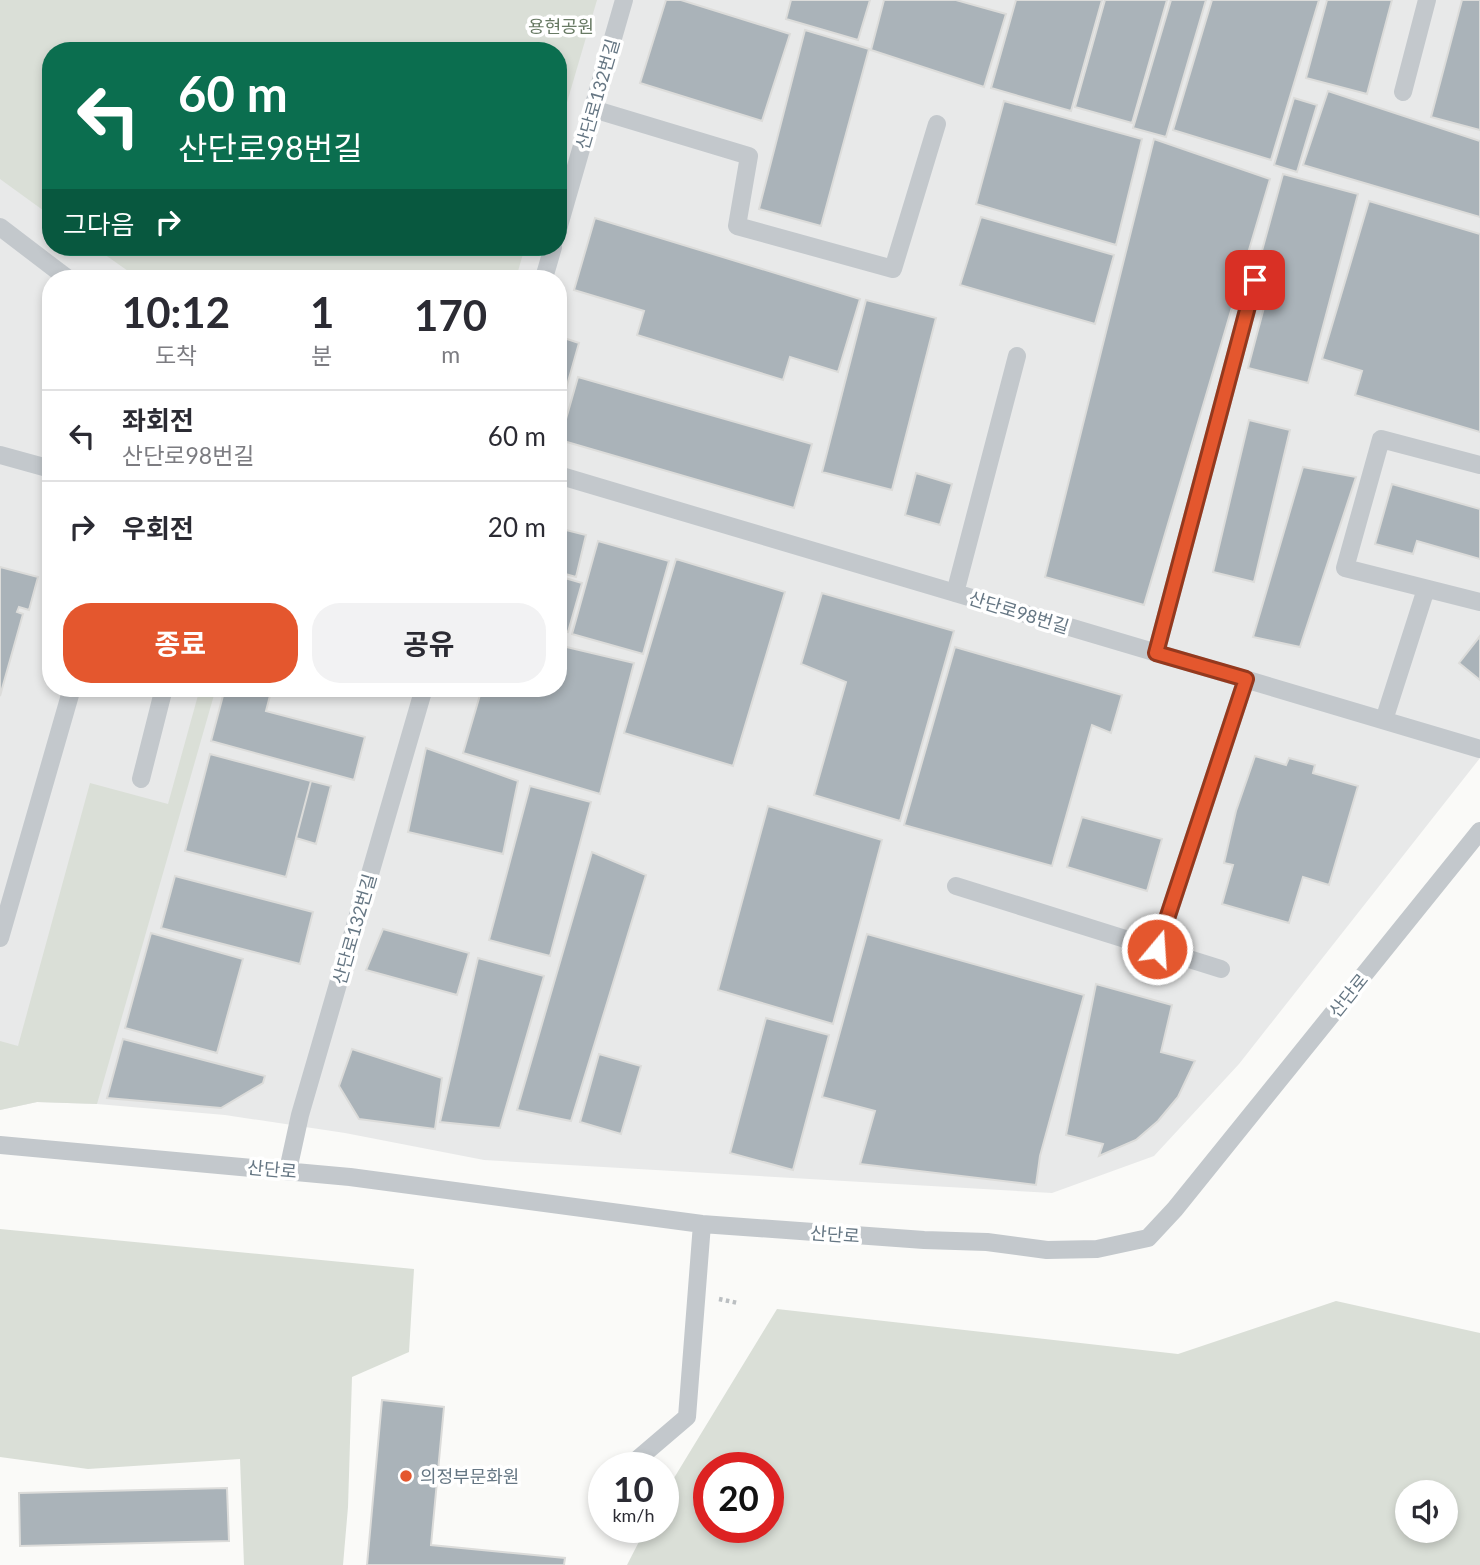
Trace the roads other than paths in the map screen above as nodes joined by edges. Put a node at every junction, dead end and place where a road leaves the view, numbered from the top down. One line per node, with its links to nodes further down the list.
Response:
1 (624, 0): 4 (lane, 산단로132번길)
2 (1427, 0): 3 (lane)
3 (1403, 92)
4 (593, 108): 5 (lane); 6 (lane, 산단로132번길)
5 (937, 124)
6 (567, 198)
7 (0, 228): 8 (lane)
8 (56, 270)
9 (1255, 280): 18 (lane)
10 (1017, 356): 16 (lane)
11 (0, 455): 13 (lane)
12 (1480, 465): 15 (lane)
13 (42, 467)
14 (567, 478): 16 (lane, 산단로98번길)
15 (1426, 589): 17 (lane); 23 (lane)
16 (955, 593): 18 (lane, 산단로98번길)
17 (1480, 602)
18 (1156, 653): 19 (lane, 산단로98번길)
19 (1246, 679): 23 (lane, 산단로98번길); 29 (lane)
20 (69, 697): 28 (lane)
21 (162, 697): 25 (lane)
22 (421, 697): 32 (lane, 산단로132번길)
23 (1384, 720): 24 (lane, 산단로98번길)
24 (1480, 749)
25 (141, 779)
26 (1480, 831): 33 (lane, 산단로)
27 (956, 886): 29 (lane)
28 (0, 938)
29 (1157, 949): 30 (lane)
30 (1221, 969)
31 (0, 1145): 32 (lane, 산단로)
32 (288, 1170): 33 (lane, 산단로)
33 (702, 1224): 34 (lane)
34 (646, 1452)

